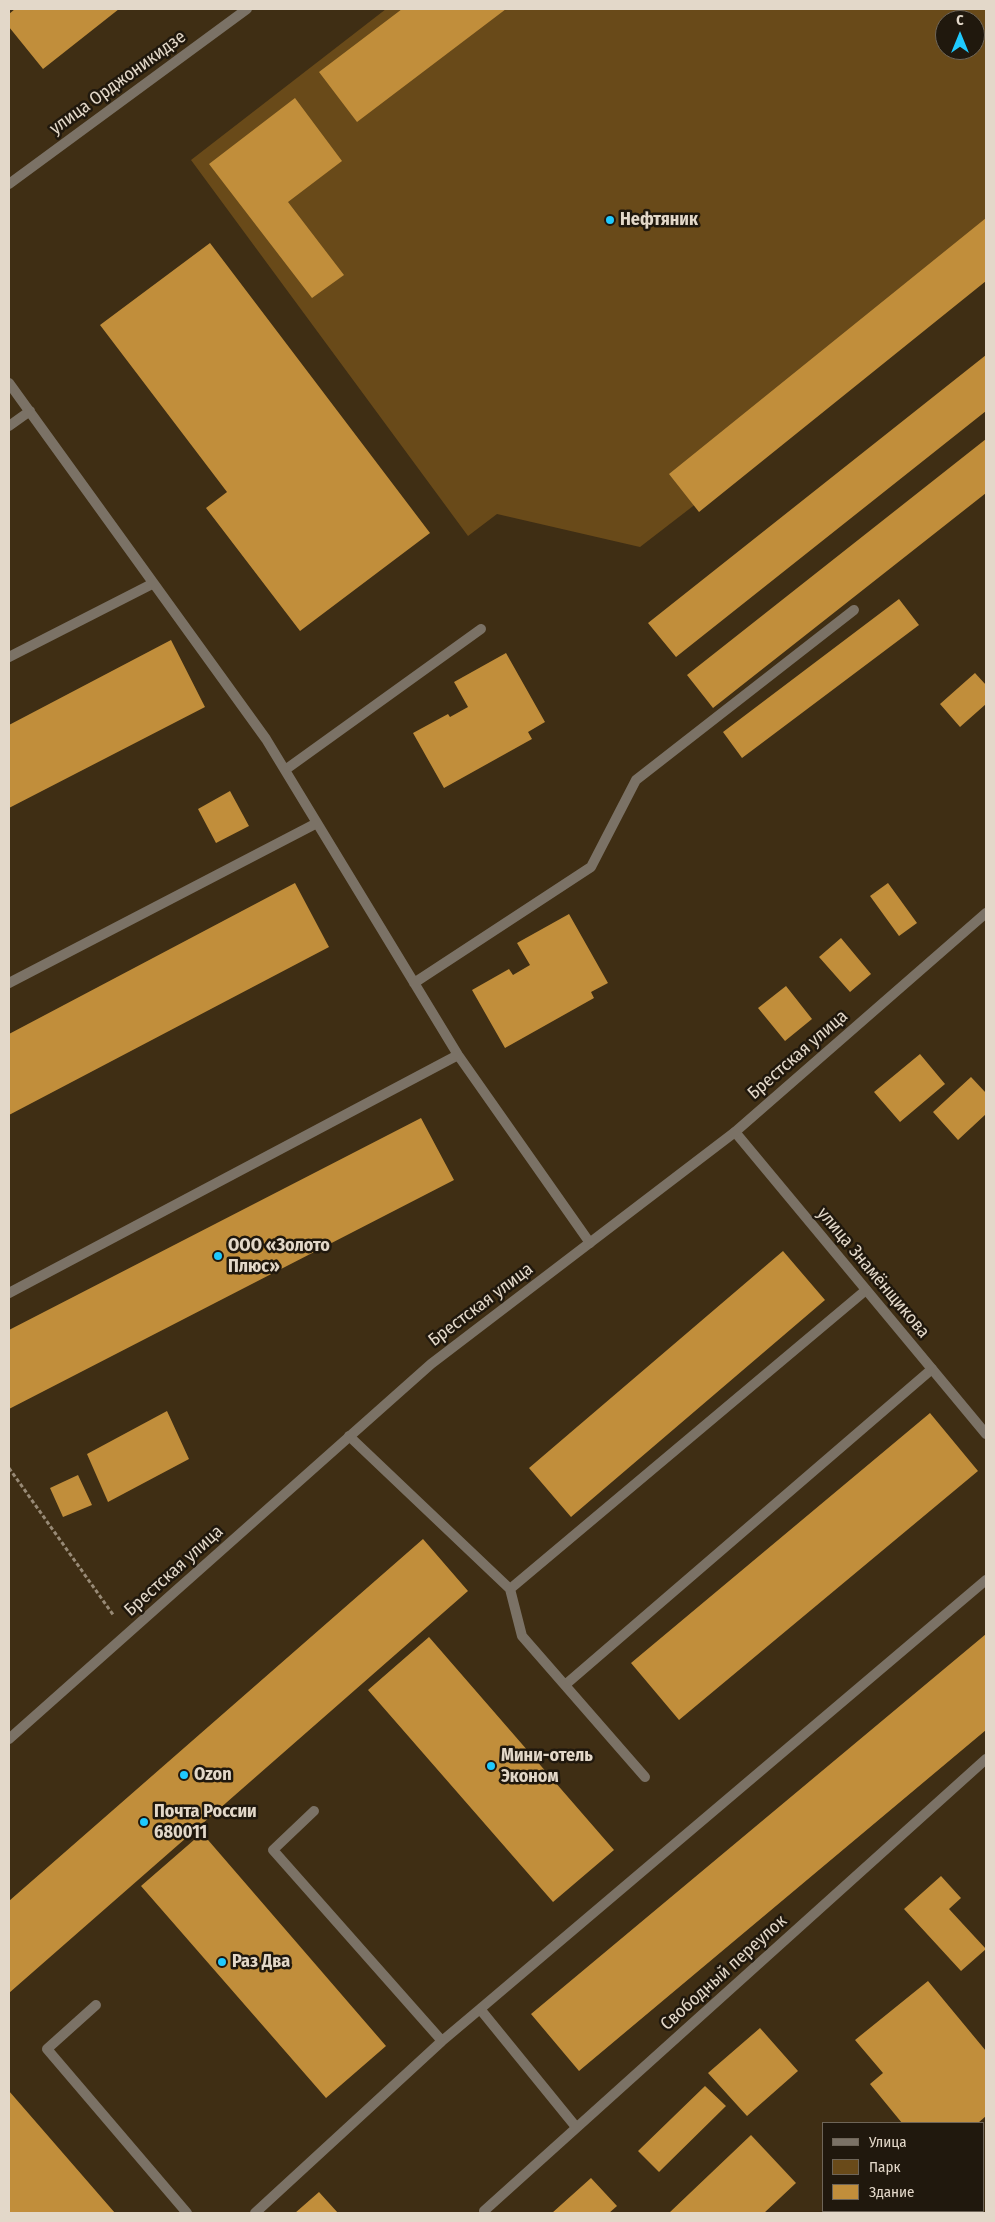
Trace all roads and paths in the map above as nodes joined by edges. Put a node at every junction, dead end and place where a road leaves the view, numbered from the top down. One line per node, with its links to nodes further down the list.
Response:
1 (246, 9): 2 (street, улица Орджоникидзе)
2 (9, 184)
3 (9, 383): 4 (street)
4 (30, 411): 5 (street); 6 (street)
5 (9, 426)
6 (152, 584): 9 (street); 10 (street)
7 (854, 610): 14 (street)
8 (481, 629): 10 (street)
9 (9, 657)
10 (285, 770): 11 (street)
11 (317, 823): 13 (street); 14 (street)
12 (986, 913): 16 (street, Брестская улица)
13 (9, 983)
14 (414, 983): 15 (street)
15 (458, 1055): 17 (street); 19 (street)
16 (735, 1132): 17 (street, Брестская улица); 18 (street, улица Знамёнщикова)
17 (590, 1243): 22 (street, Брестская улица)
18 (866, 1290): 20 (street, улица Знамёнщикова); 25 (street)
19 (9, 1293)
20 (932, 1369): 21 (street, улица Знамёнщикова); 27 (street)
21 (986, 1434)
22 (349, 1436): 25 (street); 26 (street, Брестская улица)
23 (9, 1468): 26 (path)
24 (986, 1580): 33 (street)
25 (510, 1589): 27 (street)
26 (127, 1634): 28 (street, Брестская улица)
27 (564, 1685): 30 (street)
28 (9, 1739)
29 (986, 1759): 35 (street, Свободный переулок)
30 (645, 1776)
31 (314, 1811): 34 (street)
32 (96, 2005): 37 (street)
33 (480, 2009): 34 (street); 35 (street)
34 (442, 2041): 38 (street)
35 (576, 2127): 36 (street, Свободный переулок)
36 (485, 2212)
37 (187, 2213)
38 (255, 2213)

